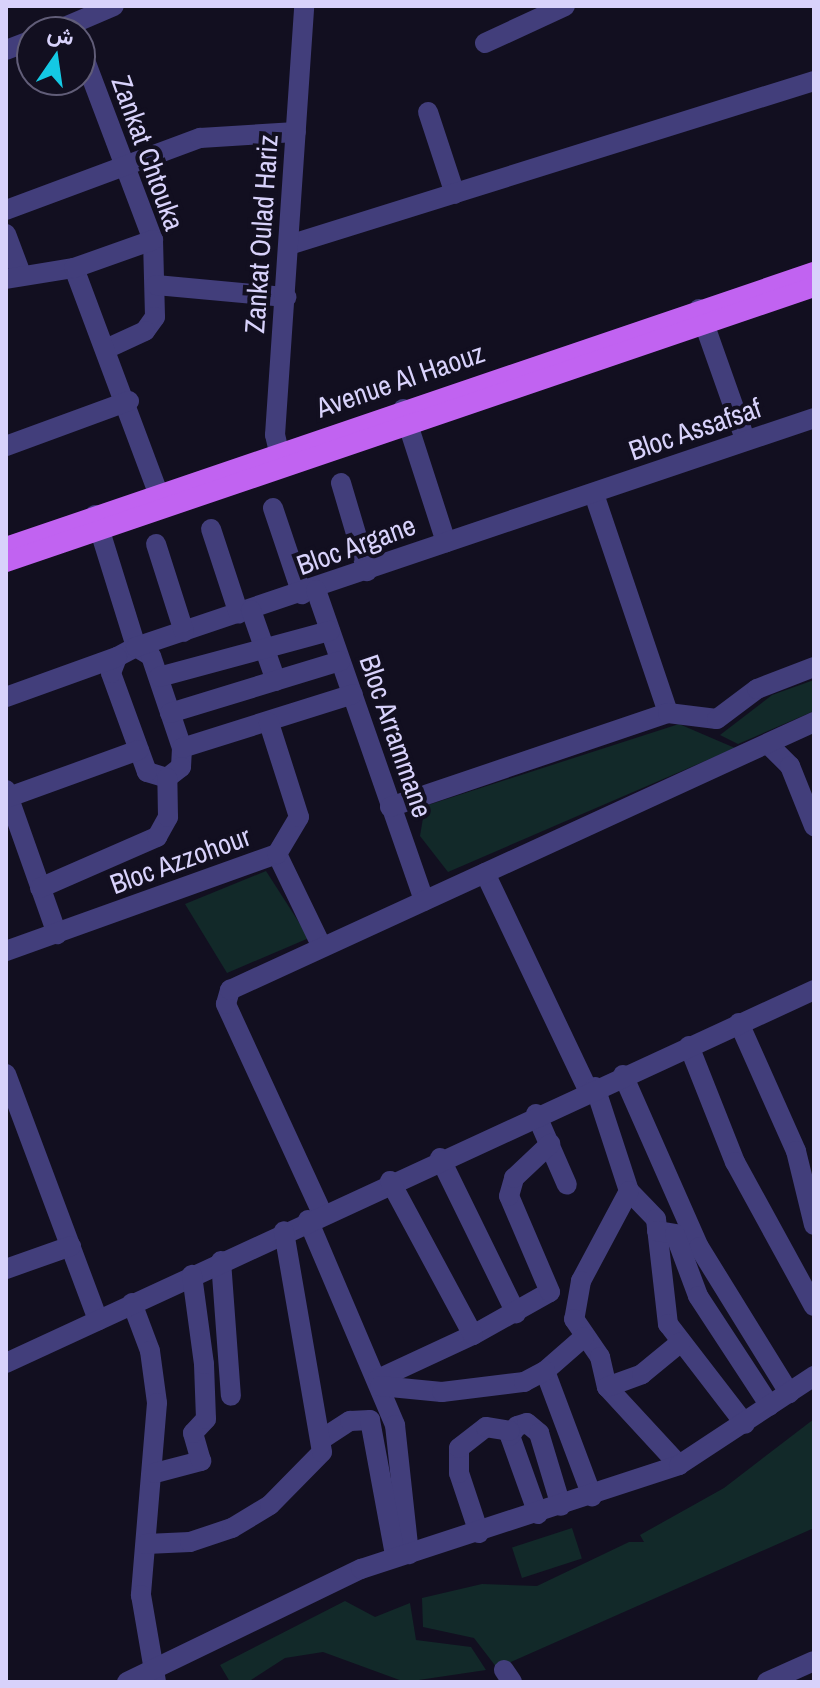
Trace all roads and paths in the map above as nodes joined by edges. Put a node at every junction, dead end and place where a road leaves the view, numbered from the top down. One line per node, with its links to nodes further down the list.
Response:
1 (114, 6): 4 (street)
2 (304, 6): 9 (street, Zankat Oulad Hariz)
3 (565, 6): 5 (street)
4 (94, 16)
5 (485, 43)
6 (814, 81): 11 (street)
7 (96, 89): 10 (street, Zankat Chtouka)
8 (428, 112): 11 (street)
9 (296, 132): 10 (street); 15 (street, Zankat Oulad Hariz)
10 (125, 165): 12 (street); 14 (street, Zankat Chtouka)
11 (455, 194): 15 (street)
12 (6, 210)
13 (6, 234): 18 (street)
14 (153, 240): 16 (street); 19 (street, Zankat Chtouka)
15 (289, 245): 21 (street, Zankat Oulad Hariz)
16 (74, 268): 18 (street); 23 (street)
17 (814, 272): 22 (main road, Avenue Al Haouz)
18 (13, 276)
19 (156, 285): 21 (street); 23 (street, Zankat Chtouka)
20 (814, 287): 22 (main road, Avenue Al Haouz)
21 (286, 297): 29 (street, Zankat Oulad Hariz)
22 (702, 316): 25 (main road, Avenue Al Haouz); 27 (street)
23 (108, 348): 24 (street)
24 (129, 401): 28 (street); 32 (street)
25 (405, 416): 29 (main road, Avenue Al Haouz); 36 (street)
26 (814, 418): 27 (street, Bloc Assafsaf)
27 (745, 439): 31 (street, Bloc Assafsaf)
28 (6, 446)
29 (280, 458): 32 (main road, Avenue Al Haouz)
30 (341, 483): 40 (street)
31 (594, 494): 36 (street, Bloc Argane); 55 (street)
32 (161, 499): 34 (main road, Avenue Al Haouz)
33 (273, 508): 41 (street, Bloc Arrammane)
34 (97, 522): 38 (main road, Avenue Al Haouz); 39 (main road, Avenue Al Haouz); 45 (street)
35 (211, 529): 42 (street)
36 (446, 542): 40 (street, Bloc Argane)
37 (156, 544): 44 (street)
38 (6, 547)
39 (6, 562)
40 (367, 571): 41 (street, Bloc Argane)
41 (309, 592): 42 (street, Bloc Argane); 43 (street, Bloc Arrammane)
42 (245, 612): 44 (street, Bloc Argane); 46 (street)
43 (330, 631): 46 (street); 48 (street, Bloc Arrammane)
44 (184, 632): 45 (street, Bloc Argane)
45 (136, 647): 47 (street, Bloc Argane); 50 (street)
46 (264, 649): 50 (street); 51 (street)
47 (117, 657): 53 (street, Bloc Argane); 60 (street)
48 (340, 661): 51 (street); 52 (street, Bloc Arrammane)
49 (814, 667): 55 (street)
50 (159, 677): 54 (street)
51 (276, 681): 54 (street)
52 (353, 694): 57 (street); 63 (street, Bloc Arrammane)
53 (6, 697)
54 (170, 713): 59 (street)
55 (668, 713): 63 (street)
56 (814, 722): 58 (street)
57 (269, 723): 59 (street); 65 (street, Bloc Azzohour)
58 (768, 744): 64 (street); 66 (street)
59 (182, 748): 61 (street)
60 (139, 750): 61 (street); 62 (street)
61 (167, 778): 67 (street)
62 (7, 793): 67 (street)
63 (390, 807): 68 (street, Bloc Arrammane)
64 (814, 826)
65 (277, 854): 69 (street, Bloc Azzohour); 70 (street)
66 (485, 873): 68 (street); 77 (street)
67 (40, 888): 69 (street)
68 (424, 901): 70 (street)
69 (57, 934): 71 (street, Bloc Azzohour)
70 (322, 947): 84 (street)
71 (6, 951)
72 (814, 990): 73 (street)
73 (739, 1023): 74 (street); 85 (street)
74 (689, 1046): 76 (street); 93 (street)
75 (6, 1074): 88 (street)
76 (623, 1075): 77 (street); 104 (street)
77 (592, 1088): 78 (street); 83 (street)
78 (536, 1114): 79 (street); 80 (street)
79 (550, 1144): 82 (street); 94 (street)
80 (440, 1158): 81 (street); 94 (street)
81 (390, 1181): 84 (street); 96 (street)
82 (567, 1185)
83 (629, 1191): 87 (street); 97 (street)
84 (315, 1216): 86 (street); 102 (street)
85 (814, 1225)
86 (284, 1231): 89 (street); 109 (street)
87 (657, 1231): 98 (street); 106 (street)
88 (71, 1246): 90 (street); 95 (street)
89 (221, 1261): 91 (street); 105 (street)
90 (6, 1269)
91 (192, 1275): 92 (street); 111 (street)
92 (132, 1303): 95 (street); 111 (street)
93 (814, 1306)
94 (516, 1313): 96 (street)
95 (98, 1320): 99 (street)
96 (473, 1335): 102 (street)
97 (584, 1337): 100 (street); 103 (street)
98 (681, 1342): 103 (street); 107 (street)
99 (6, 1363)
100 (545, 1371): 102 (street); 112 (street)
101 (814, 1376): 104 (street)
102 (379, 1383): 117 (street)
103 (607, 1387): 110 (street)
104 (789, 1393): 106 (street)
105 (231, 1396)
106 (770, 1406): 107 (street)
107 (745, 1424): 110 (street)
108 (510, 1431): 113 (street); 114 (street); 115 (street)
109 (325, 1437): 116 (street); 117 (street)
110 (679, 1465): 112 (street)
111 (155, 1473): 116 (street)
112 (592, 1496): 113 (street)
113 (561, 1506): 114 (street)
114 (538, 1514): 115 (street)
115 (479, 1533): 117 (street)
116 (146, 1544): 119 (street)
117 (402, 1556): 119 (street)
118 (814, 1661): 121 (street)
119 (154, 1677): 120 (street)
120 (127, 1682)
121 (767, 1682)

